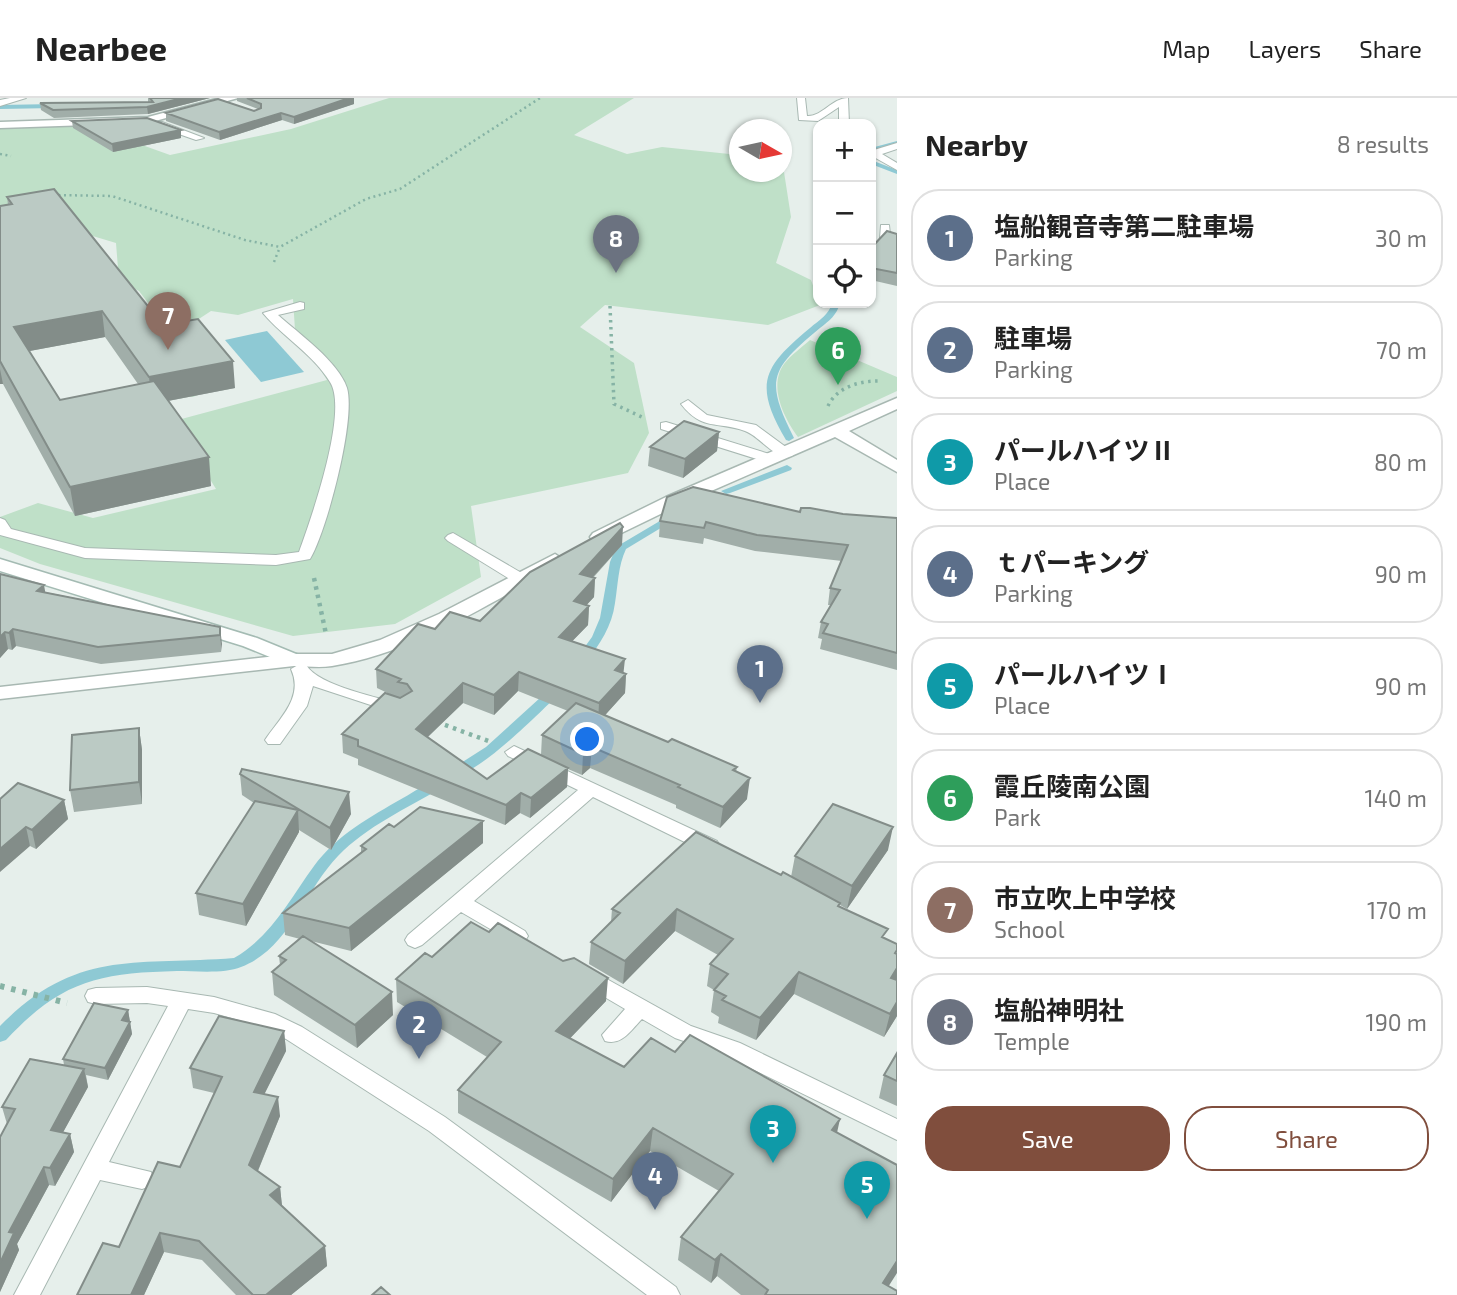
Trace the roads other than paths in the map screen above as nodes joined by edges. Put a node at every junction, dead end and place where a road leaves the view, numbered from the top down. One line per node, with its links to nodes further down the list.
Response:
1 (22, 98): 6 (lane)
2 (233, 98): 5 (street)
3 (801, 98): 4 (lane)
4 (843, 99): 8 (lane)
5 (220, 101): 7 (lane); 9 (street)
6 (0, 103)
7 (243, 109)
8 (844, 119)
9 (148, 120): 10 (street); 11 (lane)
10 (0, 125)
11 (199, 138)
12 (897, 146): 13 (lane)
13 (876, 160): 14 (lane)
14 (897, 167)
15 (876, 233): 16 (lane)
16 (897, 241)
17 (290, 304): 24 (lane)
18 (897, 402): 21 (street)
19 (688, 404): 22 (lane)
20 (666, 426): 22 (lane)
21 (838, 432): 22 (street); 23 (street)
22 (779, 456): 27 (street)
23 (897, 467)
24 (0, 523)
25 (453, 538): 27 (lane)
26 (0, 565): 28 (street)
27 (519, 578): 28 (street)
28 (300, 668): 29 (street); 30 (lane); 31 (lane)
29 (0, 693)
30 (401, 710)
31 (274, 740)
32 (514, 752): 33 (lane)
33 (591, 789): 34 (lane); 35 (lane)
34 (731, 858)
35 (461, 903): 36 (lane); 37 (lane)
36 (415, 940)
37 (533, 944)
38 (568, 965): 41 (lane)
39 (96, 996): 40 (lane)
40 (182, 1000): 44 (lane); 47 (lane)
41 (640, 1006): 42 (lane); 43 (lane)
42 (613, 1035)
43 (897, 1130)
44 (93, 1168): 45 (lane); 46 (lane)
45 (142, 1179)
46 (27, 1295)
47 (667, 1295)

